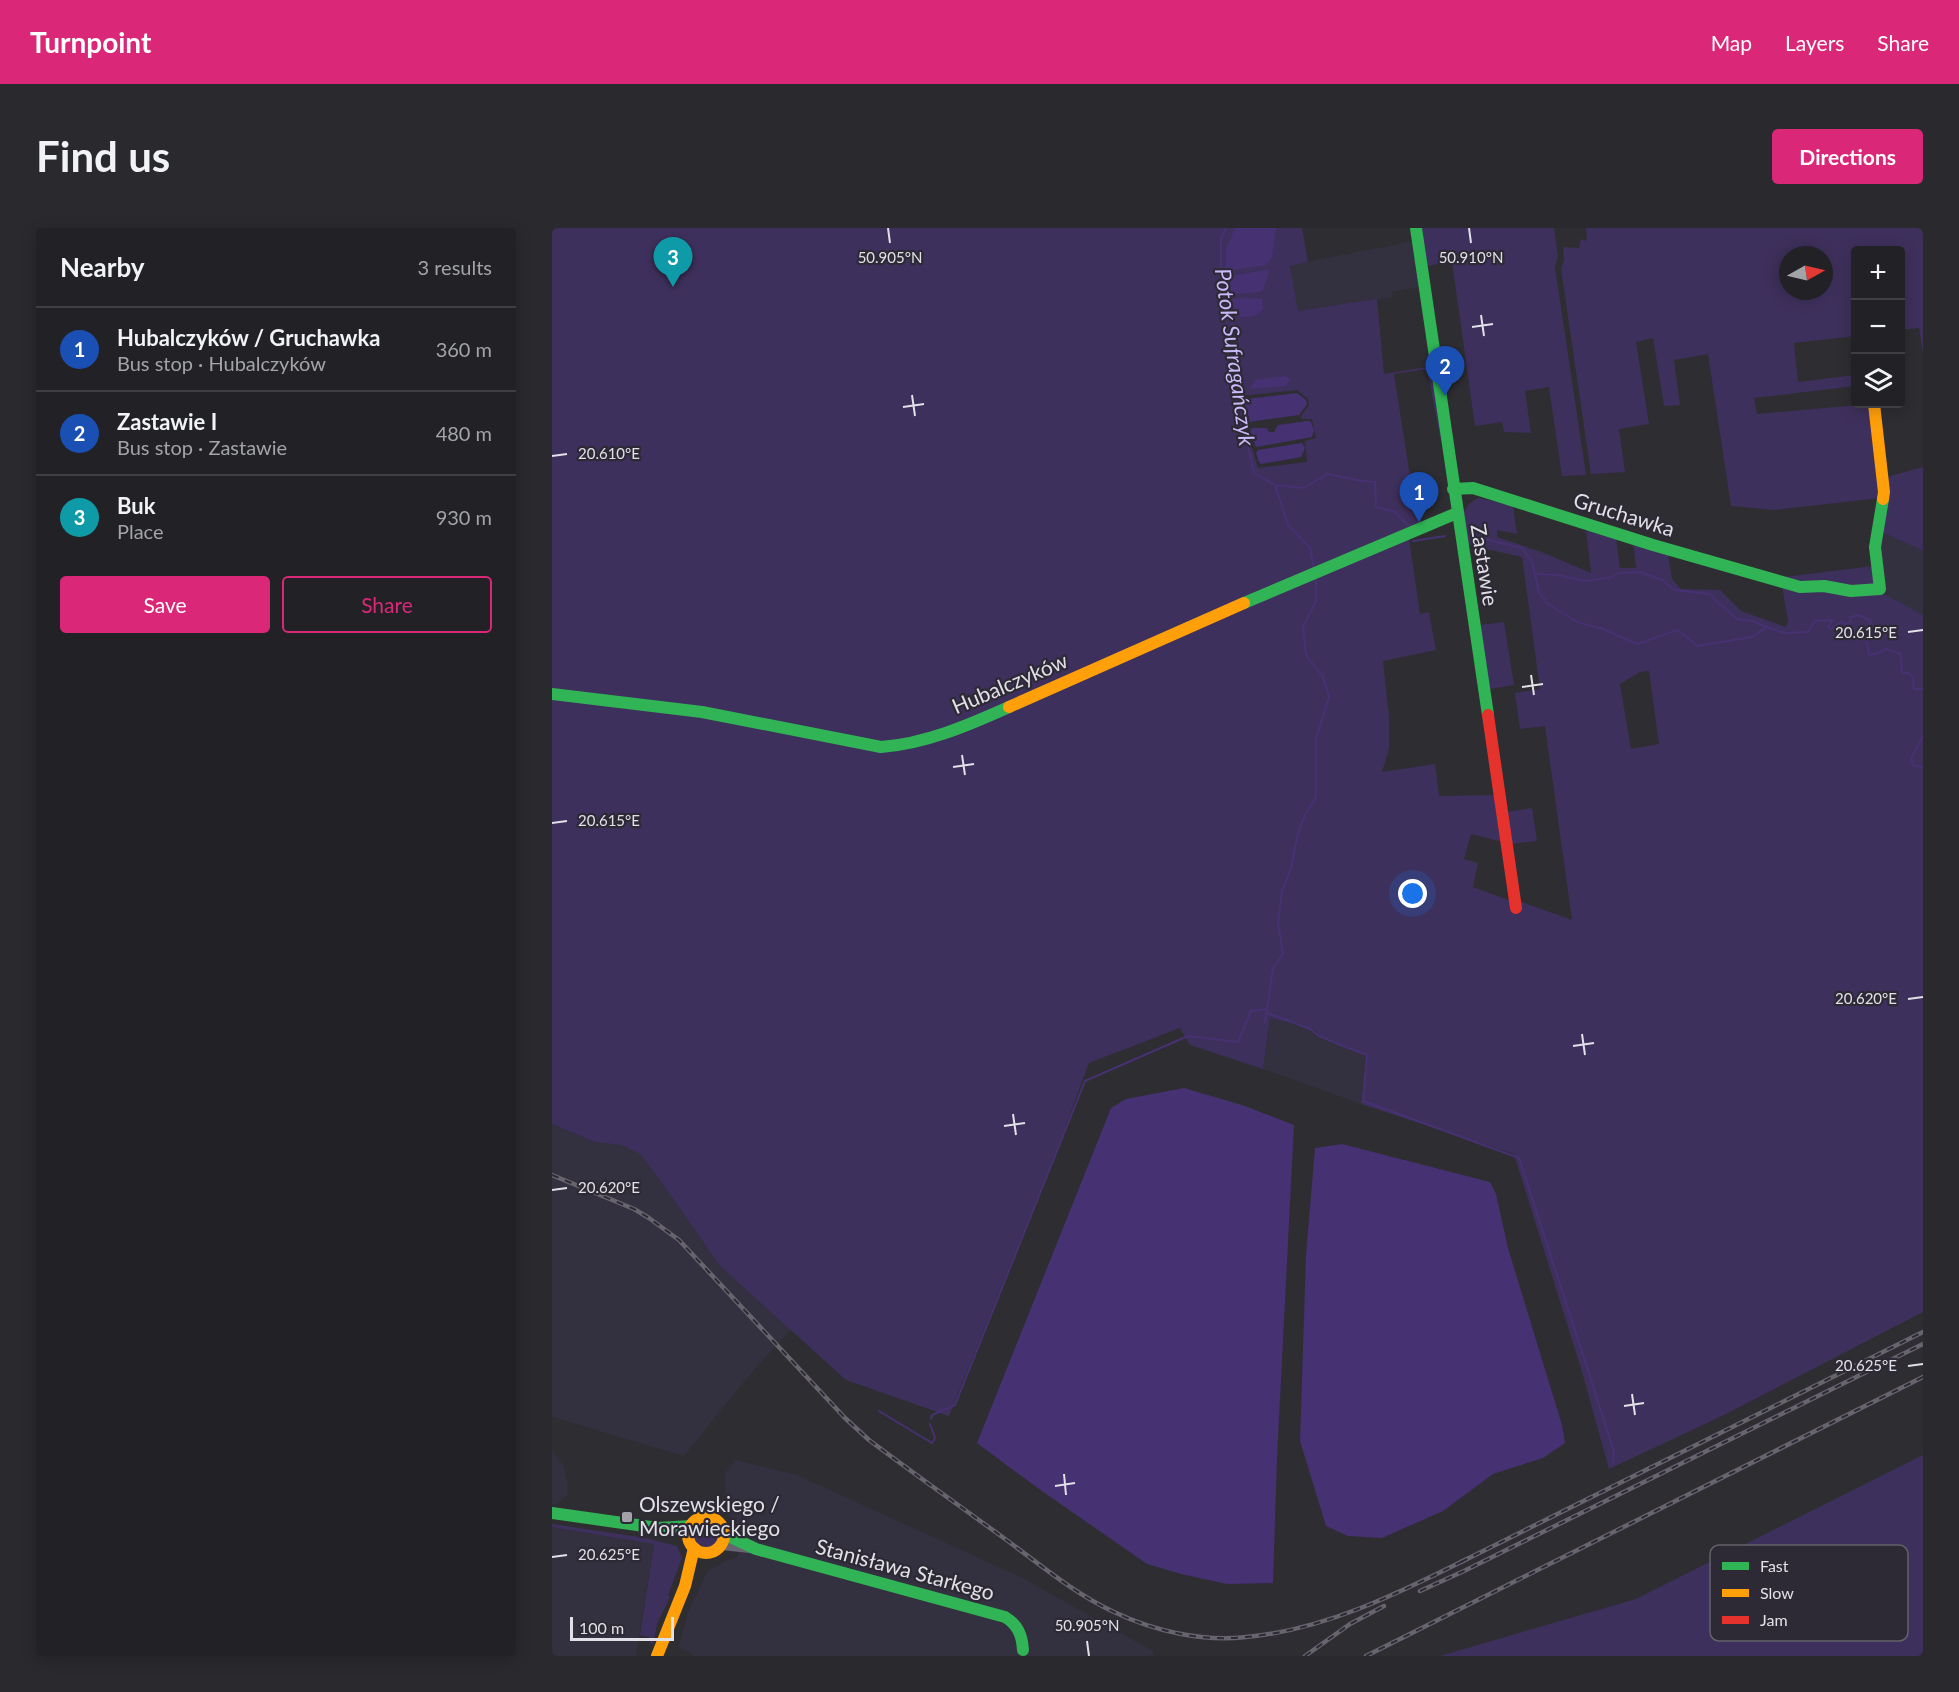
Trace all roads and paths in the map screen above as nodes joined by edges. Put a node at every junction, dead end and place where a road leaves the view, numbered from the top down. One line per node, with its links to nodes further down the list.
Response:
1 (1416, 228): 3 (street, Zastawie)
2 (1874, 408): 3 (street, Gruchawka)
3 (1454, 489): 4 (street, Zastawie)
4 (1457, 513): 5 (street, Hubalczyków); 6 (street, Zastawie)
5 (552, 694)
6 (1516, 908)
7 (552, 1513): 9 (street)
8 (691, 1526): 9 (street); 10 (street); 11 (street)
9 (658, 1528): 11 (street)
10 (723, 1540): 12 (street); 13 (street, Stanisława Starkego)
11 (691, 1544): 12 (street); 14 (street)
12 (706, 1554): 15 (street)
13 (1023, 1650)
14 (657, 1656)
15 (664, 1656)

